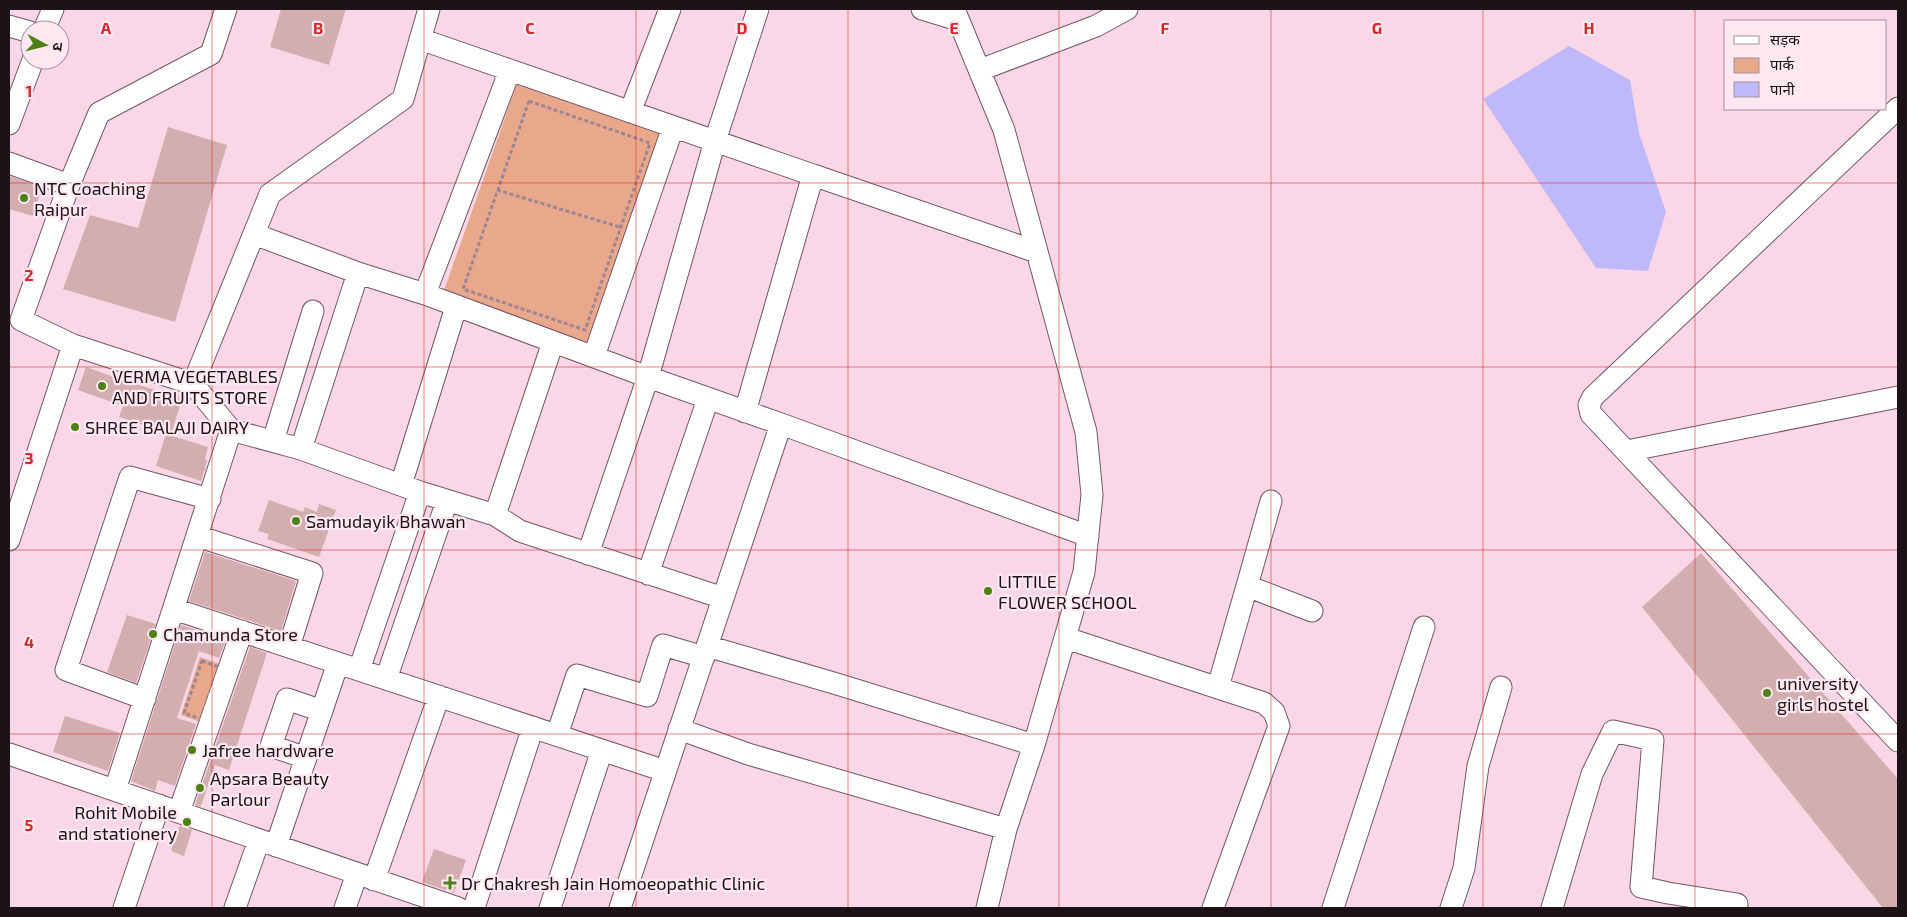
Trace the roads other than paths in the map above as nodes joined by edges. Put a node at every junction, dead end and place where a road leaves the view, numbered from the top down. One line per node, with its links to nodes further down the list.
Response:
1 (226, 9): 19 (street)
2 (429, 9): 8 (street)
3 (670, 9): 13 (street)
4 (758, 9): 16 (street)
5 (922, 9): 7 (street)
6 (1128, 9): 11 (street)
7 (956, 15): 11 (street)
8 (420, 39): 10 (street); 20 (street)
9 (29, 70): 14 (street)
10 (510, 70): 13 (street); 23 (street)
11 (980, 70): 21 (street)
12 (1898, 108): 39 (street)
13 (630, 112): 15 (street)
14 (9, 124)
15 (673, 127): 16 (street); 29 (street)
16 (715, 141): 18 (street); 30 (street)
17 (9, 164): 19 (street)
18 (813, 175): 21 (street); 34 (street)
19 (69, 185): 26 (street)
20 (254, 234): 22 (street); 31 (street)
21 (1037, 252): 46 (street)
22 (358, 273): 23 (street); 38 (street)
23 (425, 294): 24 (street)
24 (456, 307): 27 (street); 40 (street)
25 (313, 311): 37 (street)
26 (15, 323): 28 (street)
27 (553, 342): 29 (street); 44 (street)
28 (73, 345): 31 (street); 47 (street)
29 (594, 356): 30 (street)
30 (648, 378): 33 (street); 48 (street)
31 (194, 384): 36 (street)
32 (1898, 397): 39 (street)
33 (708, 399): 34 (street); 49 (street)
34 (746, 412): 35 (street)
35 (781, 424): 46 (street); 51 (street)
36 (231, 430): 37 (street); 41 (street)
37 (273, 441): 38 (street)
38 (301, 449): 40 (street)
39 (1627, 452): 70 (street)
40 (411, 489): 42 (street); 60 (street)
41 (210, 499): 45 (street); 65 (street)
42 (447, 501): 44 (street); 61 (street)
43 (1271, 501): 50 (street)
44 (495, 515): 48 (street)
45 (198, 536): 52 (street); 57 (street)
46 (1088, 536): 56 (street)
47 (9, 540)
48 (588, 554): 49 (street)
49 (648, 574): 51 (street)
50 (1247, 586): 53 (street); 62 (street)
51 (723, 598): 58 (street)
52 (174, 609): 55 (street); 65 (street)
53 (1312, 611)
54 (1424, 627): 94 (street)
55 (242, 631): 57 (street); 78 (street)
56 (1066, 638): 62 (street); 71 (street)
57 (289, 646): 59 (street)
58 (705, 652): 68 (street); 69 (street); 71 (street)
59 (338, 663): 60 (street); 66 (street)
60 (358, 670): 61 (street)
61 (386, 679): 64 (street)
62 (1218, 687): 93 (street)
63 (1501, 687): 95 (street)
64 (439, 696): 67 (street); 81 (street)
65 (145, 699): 76 (street)
66 (322, 711): 74 (street); 74 (street)
67 (533, 727): 69 (street); 89 (street)
68 (679, 729): 75 (street); 79 (street)
69 (557, 735): 72 (street)
70 (1898, 741)
71 (1034, 745): 79 (street)
72 (602, 750): 75 (street); 90 (street)
73 (9, 754): 76 (street)
74 (306, 758): 80 (street)
75 (666, 771): 91 (street)
76 (115, 790): 77 (street)
77 (159, 805): 78 (street); 85 (street)
78 (179, 812): 80 (street)
79 (1006, 829): 92 (street)
80 (267, 843): 81 (street); 86 (street)
81 (366, 877): 83 (street); 87 (street)
82 (1654, 899): 84 (street); 96 (street)
83 (433, 904): 88 (street)
84 (1737, 904)
85 (124, 908)
86 (235, 908)
87 (345, 908)
88 (458, 908)
89 (474, 908)
90 (550, 908)
91 (620, 908)
92 (987, 908)
93 (1213, 908)
94 (1333, 908)
95 (1451, 908)
96 (1552, 908)

